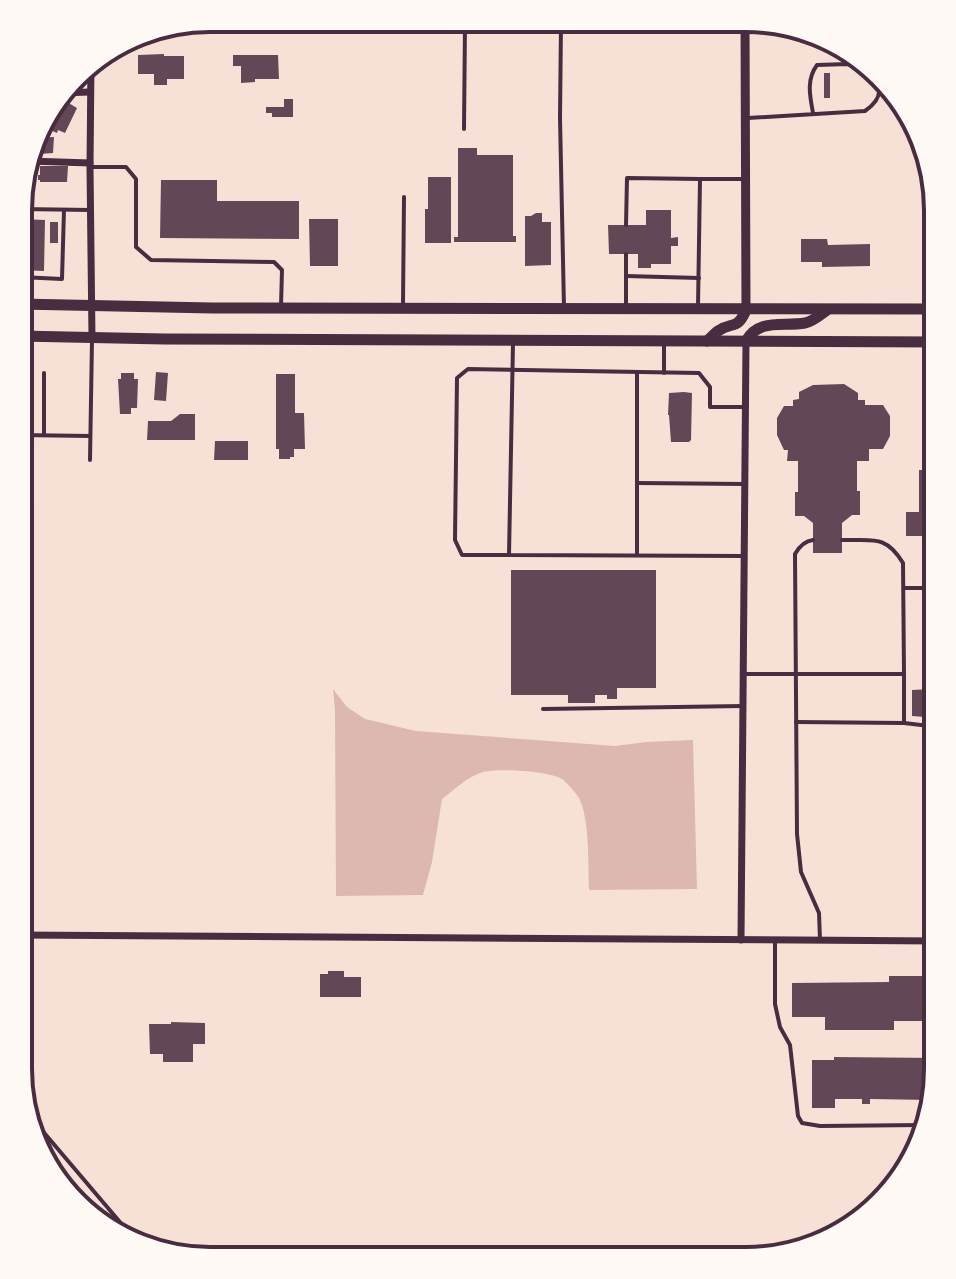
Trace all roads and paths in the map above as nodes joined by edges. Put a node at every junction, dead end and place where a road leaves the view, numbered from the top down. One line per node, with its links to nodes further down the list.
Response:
1 (465, 32): 11 (lane)
2 (561, 32): 29 (lane)
3 (745, 32): 10 (street)
4 (847, 64): 9 (lane)
5 (90, 78): 7 (street)
6 (77, 92): 7 (street)
7 (90, 92): 13 (street)
8 (880, 93): 9 (lane)
9 (813, 113): 10 (lane)
10 (745, 119): 15 (street)
11 (464, 129)
12 (39, 162): 13 (street)
13 (90, 165): 19 (street); 27 (lane)
14 (700, 179): 15 (lane); 20 (lane); 24 (lane)
15 (745, 179): 33 (street)
16 (404, 197): 28 (lane)
17 (32, 209): 18 (lane)
18 (64, 210): 19 (lane); 23 (lane)
19 (91, 210): 26 (street)
20 (626, 225)
21 (626, 254): 22 (lane)
22 (626, 276): 24 (lane); 30 (lane)
23 (32, 278)
24 (699, 278): 31 (lane)
25 (32, 304): 26 (main road)
26 (92, 306): 27 (main road); 36 (street)
27 (281, 307): 28 (main road)
28 (403, 308): 29 (main road)
29 (564, 309): 30 (main road)
30 (626, 309): 31 (main road)
31 (698, 309): 33 (main road)
32 (924, 309): 34 (main road)
33 (746, 310): 34 (main road); 39 (main road)
34 (828, 310): 40 (main road)
35 (32, 336): 36 (main road)
36 (92, 338): 37 (main road); 49 (lane)
37 (513, 340): 38 (main road); 42 (lane)
38 (664, 341): 39 (main road); 45 (lane)
39 (707, 341): 40 (main road)
40 (746, 341): 41 (main road); 46 (street)
41 (924, 342)
42 (513, 371): 44 (lane); 55 (lane); 55 (lane)
43 (44, 373): 48 (lane)
44 (637, 373): 45 (lane); 51 (lane)
45 (664, 373): 46 (lane)
46 (746, 407): 52 (street)
47 (32, 435): 48 (lane)
48 (44, 435): 49 (lane)
49 (90, 436): 50 (lane)
50 (90, 460)
51 (637, 483): 52 (lane); 56 (lane)
52 (745, 484): 57 (street)
53 (813, 540): 60 (lane)
54 (842, 540): 58 (lane)
55 (509, 555): 56 (lane)
56 (637, 555): 57 (lane)
57 (744, 556): 61 (street)
58 (904, 588): 59 (lane); 62 (lane)
59 (924, 588)
60 (795, 673): 61 (lane); 62 (lane); 65 (lane)
61 (743, 674): 63 (street)
62 (904, 674): 66 (lane)
63 (743, 706): 64 (lane); 69 (street)
64 (543, 709)
65 (795, 722): 66 (lane); 71 (lane)
66 (904, 723): 67 (lane)
67 (924, 725)
68 (32, 935): 69 (street)
69 (741, 940): 70 (street)
70 (775, 940): 71 (street); 73 (lane)
71 (820, 940): 72 (street)
72 (924, 941)
73 (915, 1125)
74 (43, 1132): 75 (lane)
75 (120, 1223)

